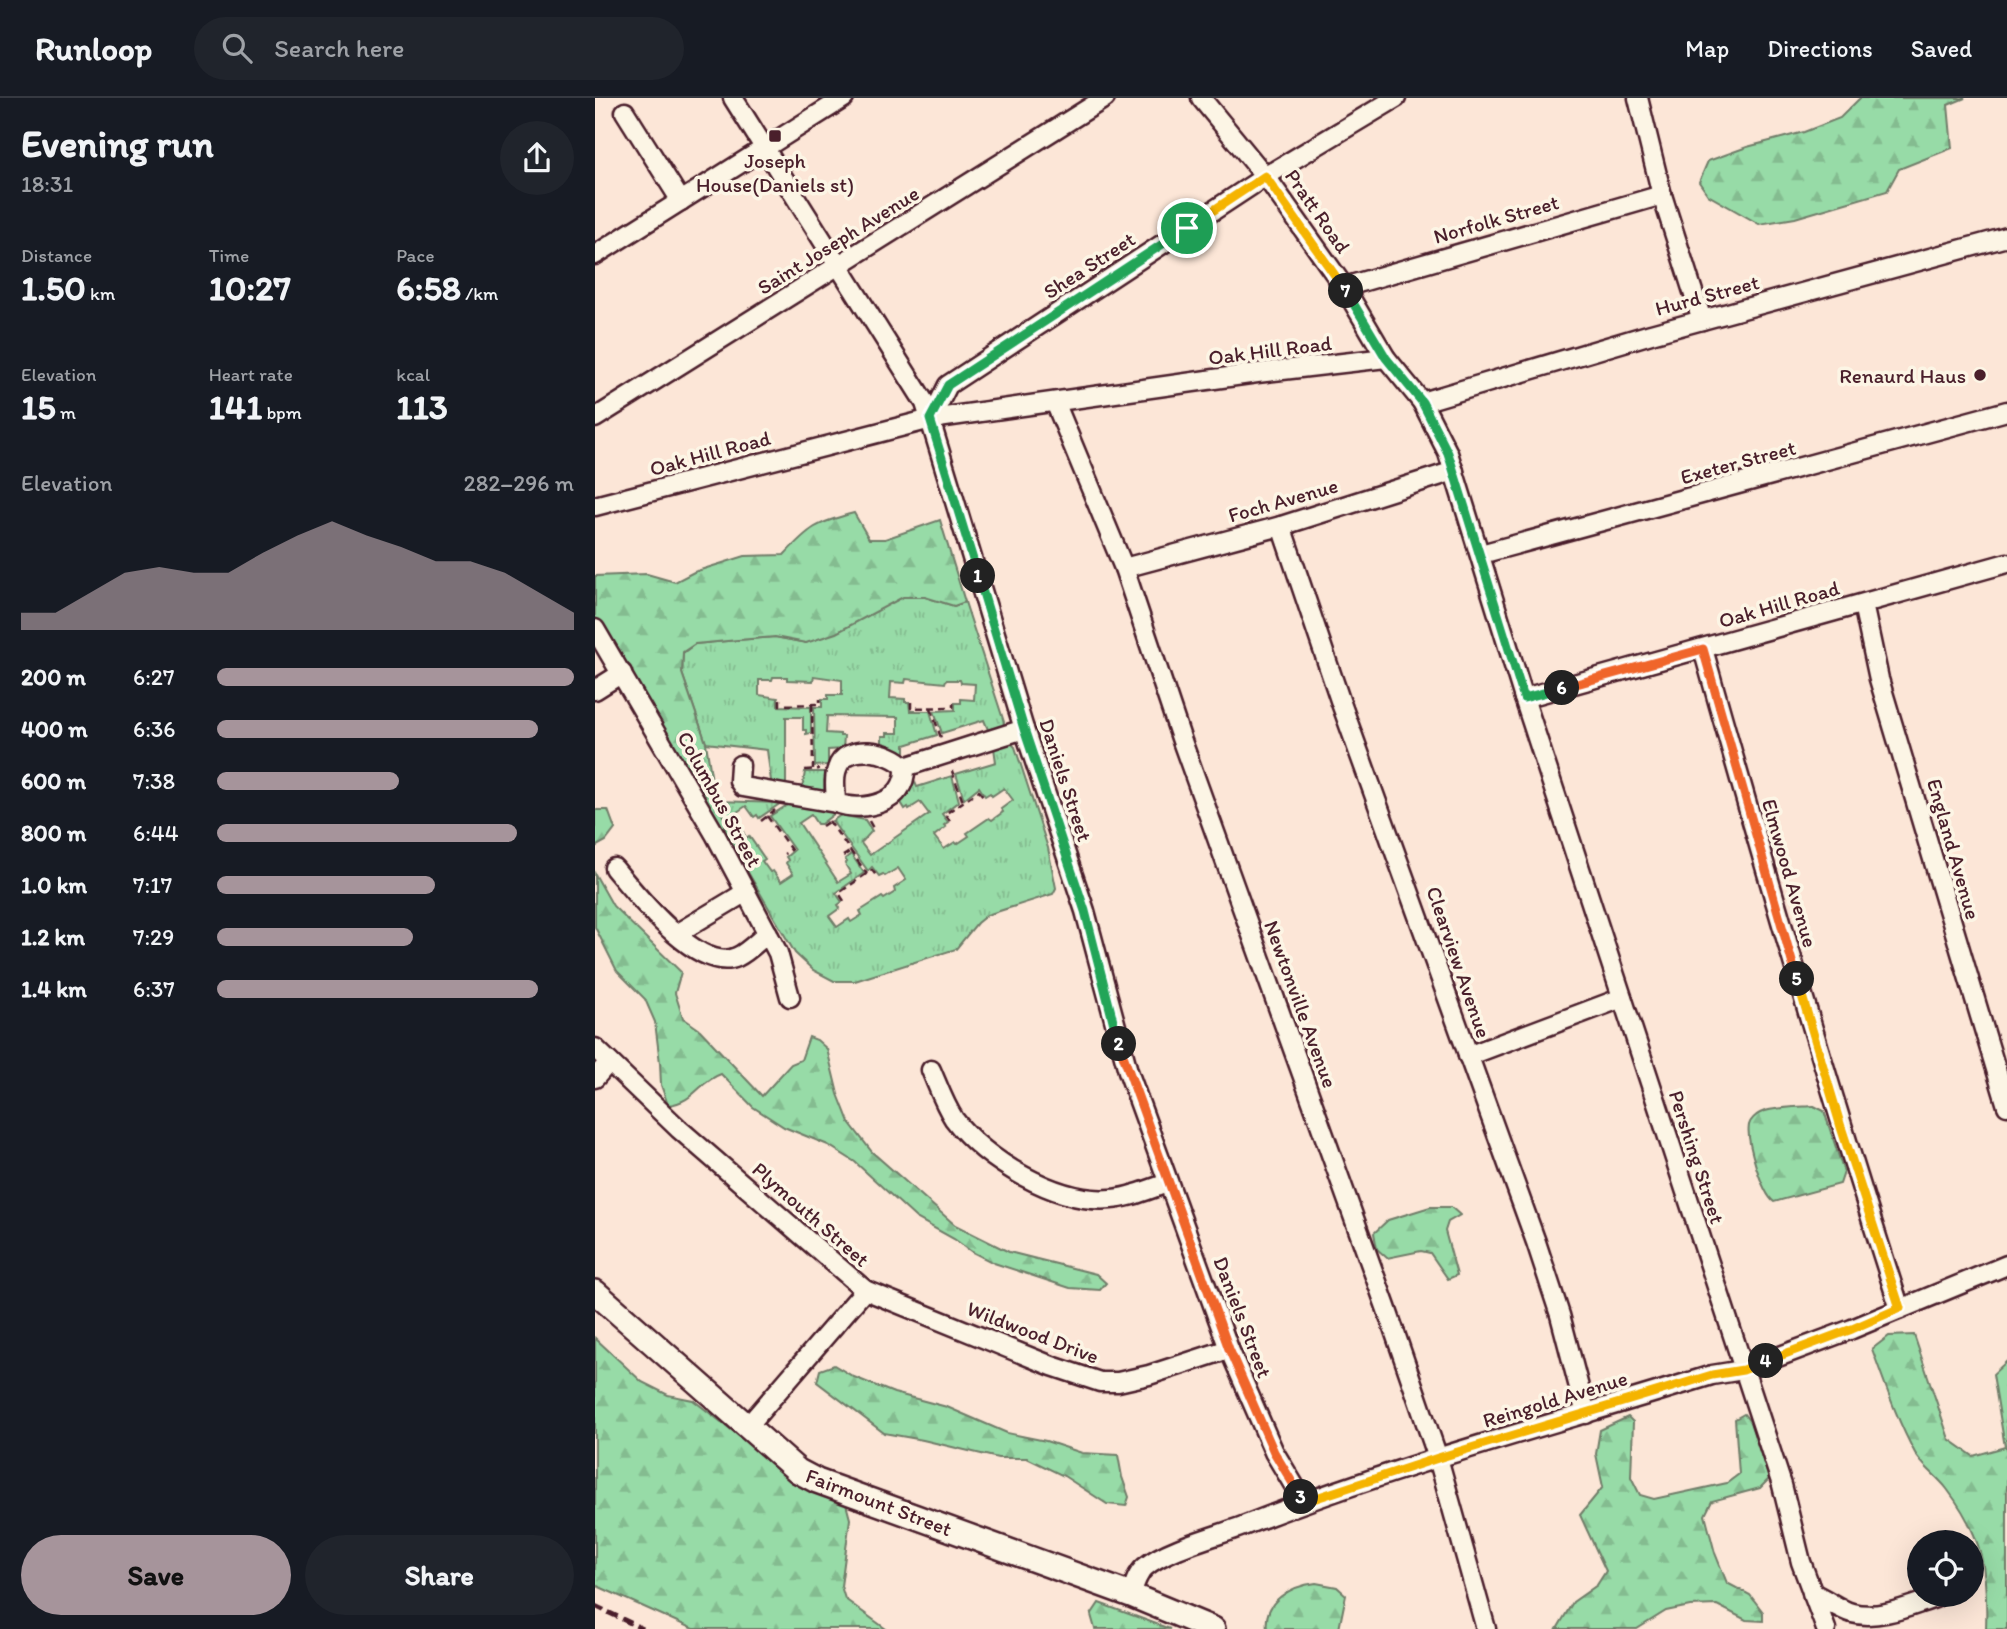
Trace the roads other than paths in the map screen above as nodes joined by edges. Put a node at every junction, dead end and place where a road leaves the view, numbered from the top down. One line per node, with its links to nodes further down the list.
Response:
1 (733, 98): 8 (street, Daniels Street)
2 (844, 98): 8 (street)
3 (1105, 98): 14 (street, Saint Joseph Avenue)
4 (1201, 98): 9 (street, Pratt Road)
5 (1396, 98): 9 (street, Shea Street)
6 (1638, 98): 10 (street)
7 (625, 112): 11 (street)
8 (765, 148): 11 (street); 14 (street, Daniels Street)
9 (1265, 176): 15 (street, Pratt Road); 22 (street, Shea Street)
10 (1662, 195): 15 (street, Norfolk Street); 16 (street)
11 (681, 201): 13 (street)
12 (2007, 237): 16 (street, Hurd Street)
13 (595, 255)
14 (840, 267): 21 (street, Saint Joseph Avenue); 22 (street, Daniels Street)
15 (1343, 287): 17 (street, Pratt Road)
16 (1702, 320): 19 (street, Hurd Street)
17 (1386, 358): 18 (street, Oak Hill Road); 19 (street)
18 (1055, 402): 22 (street, Oak Hill Road); 28 (street, Newtonville Avenue)
19 (1422, 402): 23 (street)
20 (2007, 411): 26 (street, Exeter Street)
21 (595, 418)
22 (930, 419): 24 (street, Oak Hill Road); 35 (street, Daniels Street)
23 (1454, 471): 25 (street, Foch Avenue); 26 (street)
24 (595, 506)
25 (1281, 526): 28 (street, Foch Avenue); 46 (street, Clearview Avenue)
26 (1481, 554): 34 (street)
27 (2007, 563): 29 (street, Oak Hill Road)
28 (1124, 568): 60 (street, Newtonville Avenue)
29 (1863, 604): 31 (street, Oak Hill Road); 50 (street, England Avenue)
30 (595, 629): 32 (street, Columbus Street)
31 (1703, 649): 34 (street, Oak Hill Road); 55 (street, Elmwood Avenue)
32 (622, 673): 33 (street); 40 (street, Columbus Street)
33 (595, 690)
34 (1524, 698): 44 (street, Pershing Street)
35 (1024, 729): 37 (street); 51 (street, Daniels Street)
36 (740, 765): 38 (street)
37 (905, 767): 38 (street); 38 (street)
38 (836, 803)
39 (614, 868): 42 (street)
40 (746, 892): 41 (street, Columbus Street); 42 (street)
41 (768, 933): 42 (street); 43 (street, Columbus Street)
42 (676, 934)
43 (790, 998)
44 (1622, 998): 46 (street); 57 (street, Pershing Street)
45 (595, 1048): 47 (street, Plymouth Street)
46 (1468, 1056): 58 (street, Clearview Avenue)
47 (609, 1062): 49 (street); 53 (street, Plymouth Street)
48 (931, 1070): 51 (street)
49 (595, 1078)
50 (2007, 1106)
51 (1168, 1183): 56 (street, Daniels Street)
52 (2007, 1265): 55 (street, Reingold Avenue)
53 (865, 1290): 56 (street, Wildwood Drive); 59 (street, Plymouth Street)
54 (595, 1292): 59 (main road, Fairmount Street)
55 (1900, 1308): 57 (street, Reingold Avenue)
56 (1229, 1349): 61 (street, Daniels Street)
57 (1743, 1370): 58 (street, Reingold Avenue); 62 (street, Pershing Street)
58 (1586, 1414): 60 (street, Reingold Avenue)
59 (747, 1427): 63 (main road, Fairmount Street)
60 (1438, 1458): 61 (street, Reingold Avenue); 66 (street, Newtonville Avenue)
61 (1304, 1502): 63 (street, Reingold Avenue)
62 (1812, 1593): 64 (street); 67 (street, Pershing Street)
63 (1131, 1595): 65 (main road, Fairmount Street)
64 (1907, 1607)
65 (1213, 1629)
66 (1486, 1629)
67 (1826, 1629)

